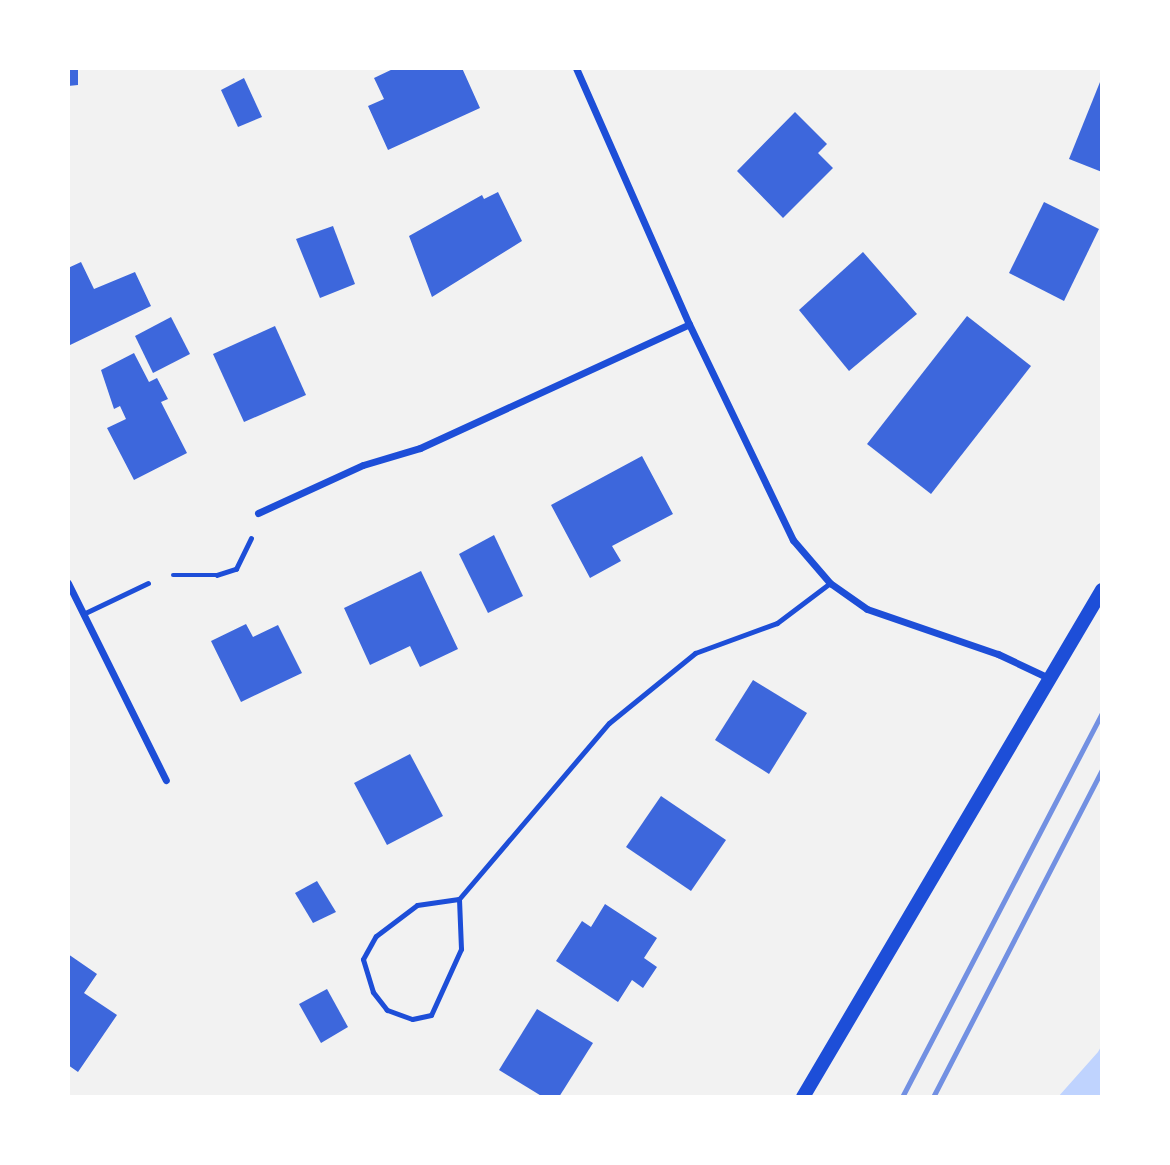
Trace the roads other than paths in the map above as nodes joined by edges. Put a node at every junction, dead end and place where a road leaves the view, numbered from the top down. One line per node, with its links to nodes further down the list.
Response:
1 (576, 68): 2 (street)
2 (689, 324): 3 (street); 6 (street)
3 (258, 513)
4 (68, 583): 8 (street)
5 (148, 583): 8 (lane)
6 (830, 583): 9 (street); 11 (lane)
7 (1102, 590): 9 (main road)
8 (83, 614): 10 (street)
9 (1051, 679): 12 (main road)
10 (166, 780)
11 (458, 899): 11 (lane)
12 (803, 1097)

